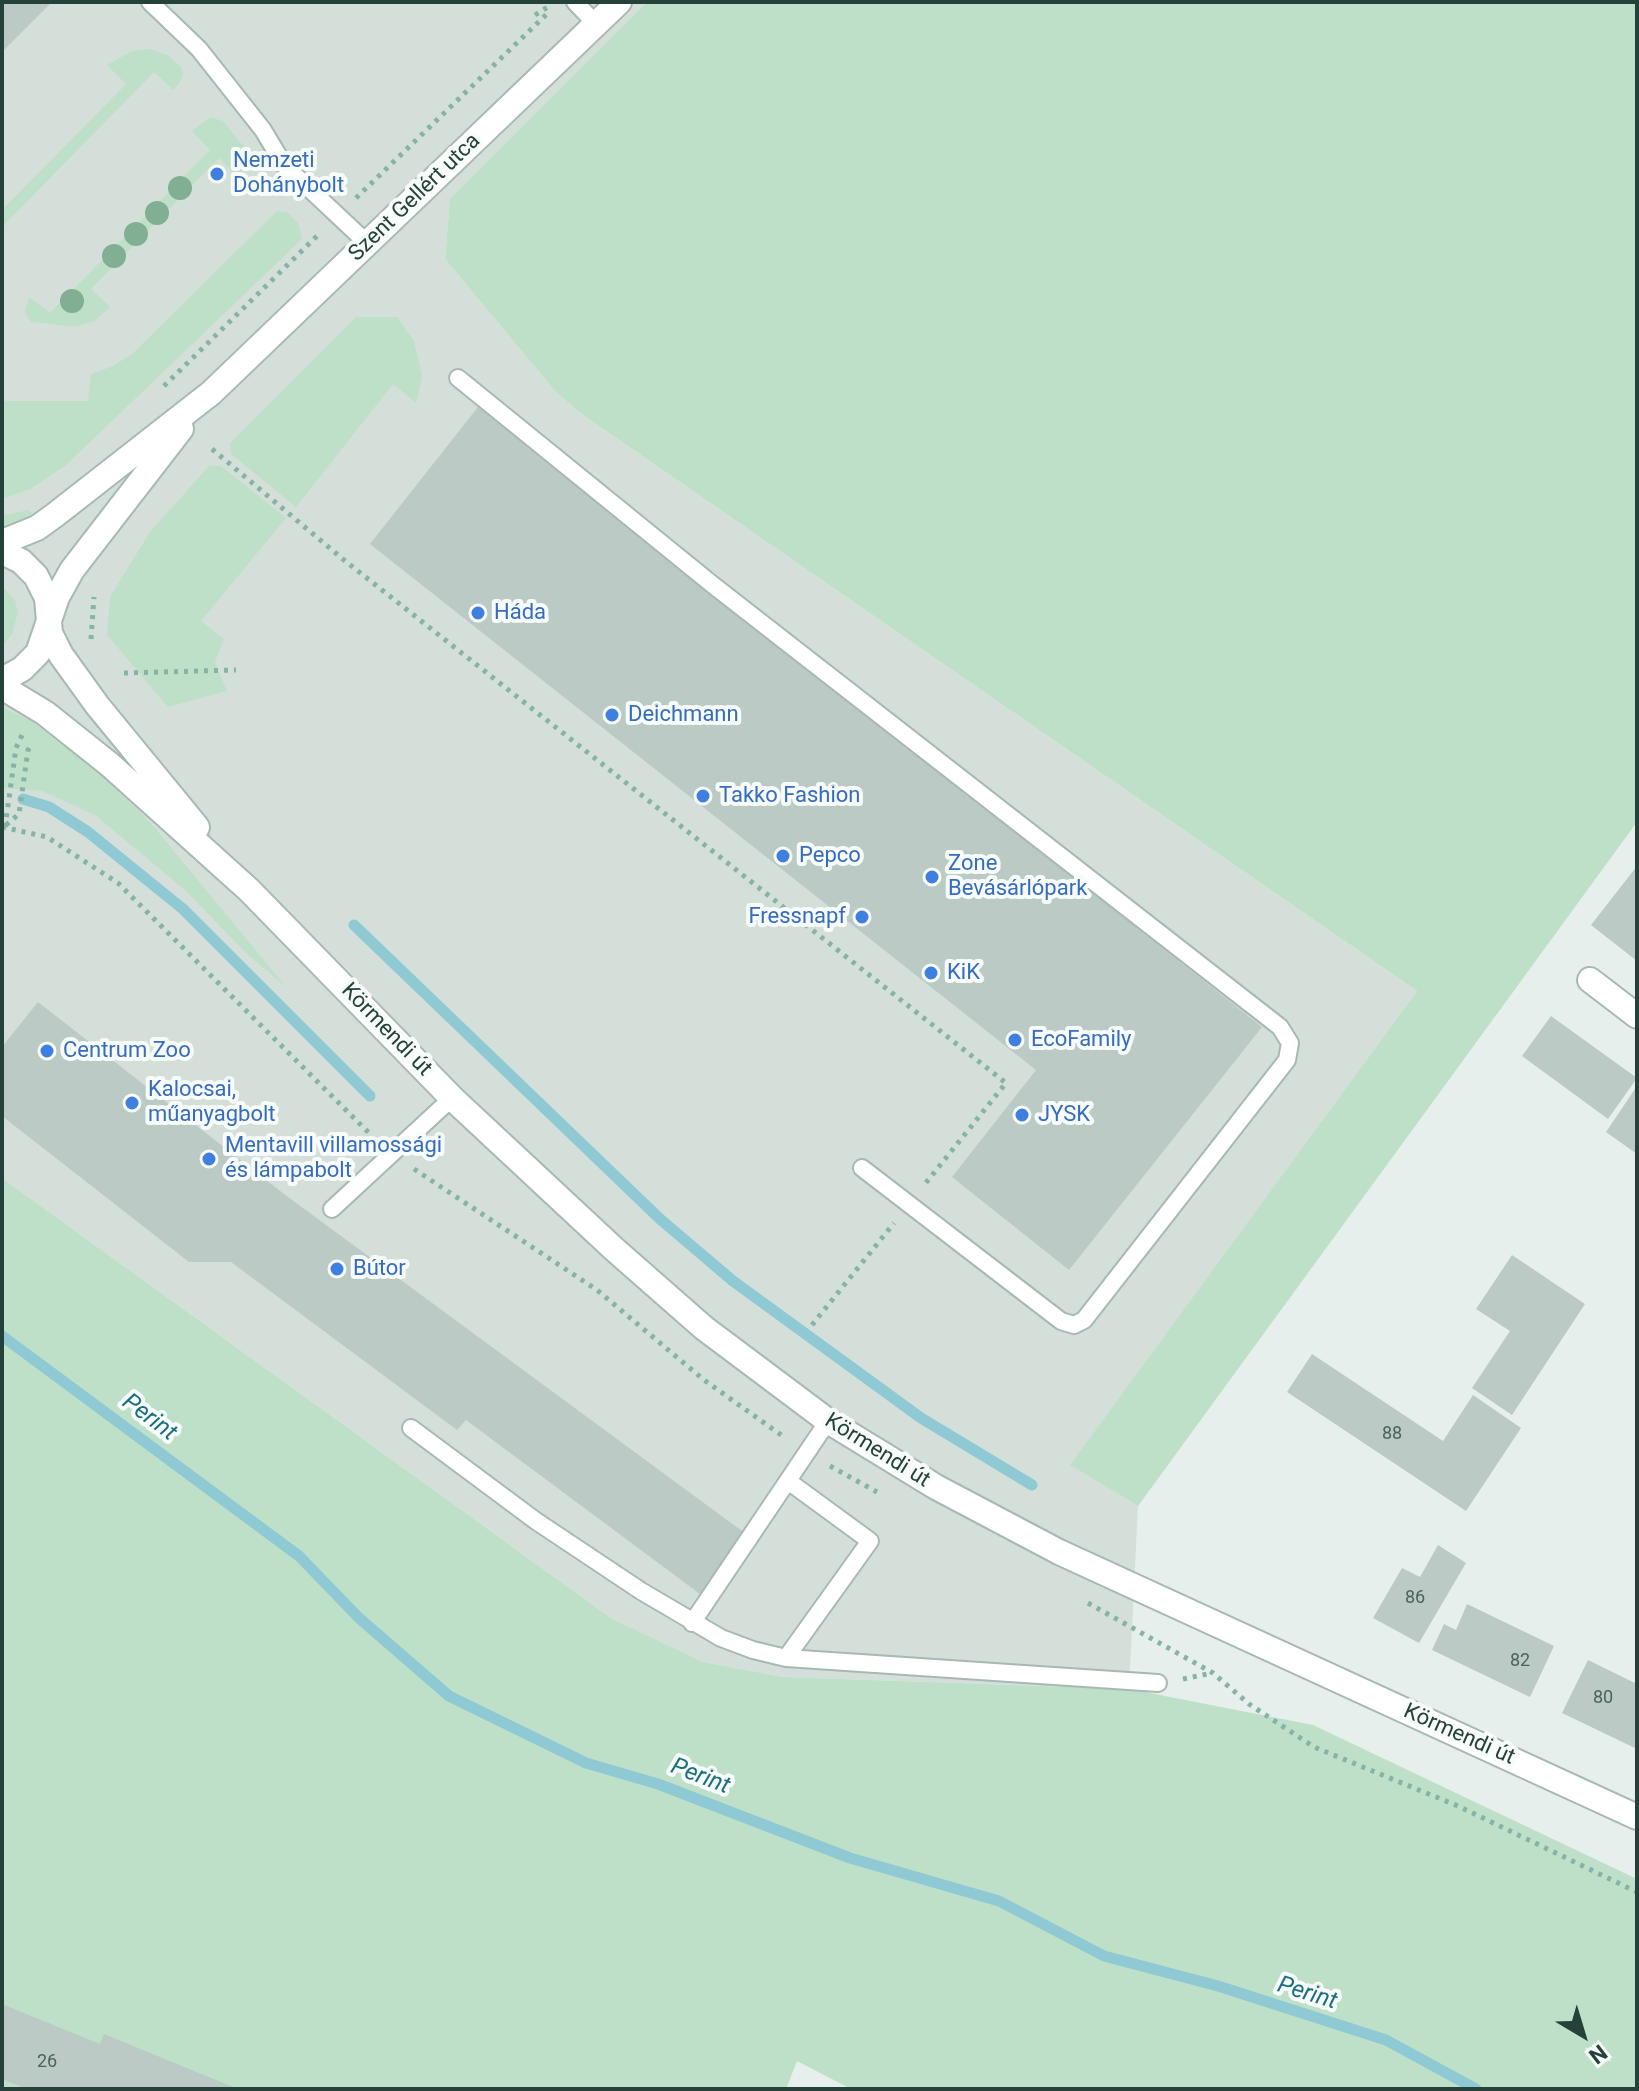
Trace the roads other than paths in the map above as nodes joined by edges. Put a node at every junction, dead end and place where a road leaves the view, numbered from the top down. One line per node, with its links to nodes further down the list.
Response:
1 (150, 2): 5 (lane)
2 (575, 2): 4 (lane)
3 (619, 2): 4 (street, Szent Gellért utca)
4 (596, 24): 5 (street, Szent Gellért utca)
5 (367, 243): 7 (street, Szent Gellért utca)
6 (458, 378): 17 (lane)
7 (211, 393): 8 (street, Szent Gellért utca); 10 (street, Szent Gellért utca)
8 (2, 542)
9 (2, 552): 10 (street, Körmendi út)
10 (48, 620): 11 (street, Szent Gellért utca); 13 (street, Körmendi út)
11 (2, 680)
12 (2, 687): 13 (street, Körmendi út)
13 (249, 890): 16 (street, Körmendi út)
14 (1590, 980): 15 (street)
15 (1637, 1016)
16 (452, 1098): 18 (lane); 19 (street, Körmendi út)
17 (862, 1168)
18 (332, 1209)
19 (828, 1421): 21 (lane); 25 (street, Körmendi út)
20 (411, 1428): 22 (lane)
21 (788, 1481): 22 (lane); 23 (lane)
22 (692, 1623): 23 (lane)
23 (786, 1658): 24 (lane)
24 (1158, 1683)
25 (1637, 1817)

